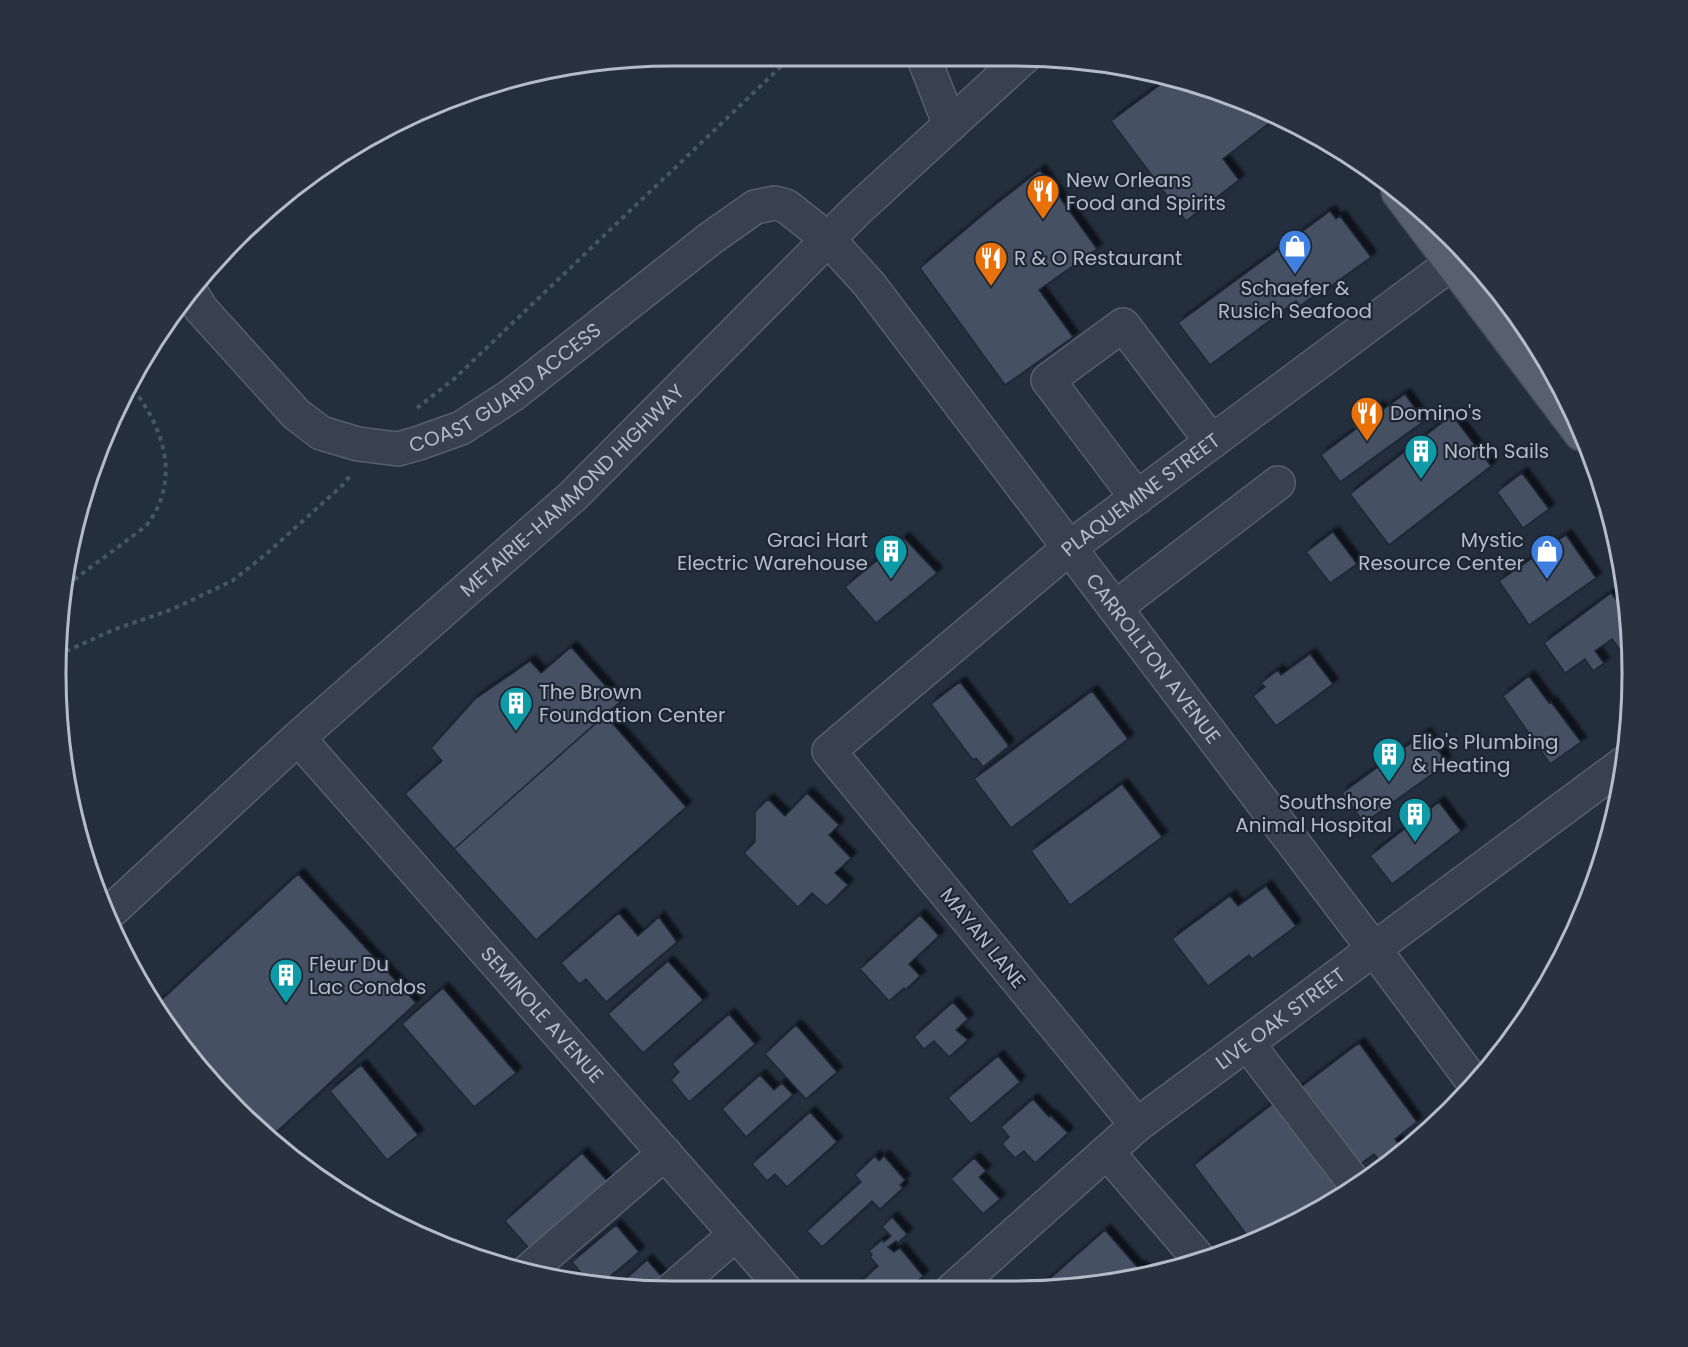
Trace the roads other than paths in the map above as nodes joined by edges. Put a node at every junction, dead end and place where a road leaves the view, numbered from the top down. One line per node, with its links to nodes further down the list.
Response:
1 (927, 66): 3 (street)
2 (1014, 66): 3 (street, METAIRIE-HAMMOND HIGHWAY)
3 (950, 125): 4 (street, METAIRIE-HAMMOND HIGHWAY)
4 (828, 239): 6 (street, COAST GUARD ACCESS); 11 (street, CARROLLTON AVENUE); 13 (street, METAIRIE-HAMMOND HIGHWAY)
5 (1458, 259): 7 (main road); 8 (street, PLAQUEMINE STREET)
6 (193, 302)
7 (1555, 396)
8 (1212, 442): 10 (street, PLAQUEMINE STREET); 10 (street)
9 (1278, 483): 12 (street)
10 (1137, 498): 11 (street, PLAQUEMINE STREET)
11 (1069, 549): 12 (street, CARROLLTON AVENUE); 14 (street, PLAQUEMINE STREET)
12 (1115, 608): 17 (street, CARROLLTON AVENUE)
13 (298, 738): 16 (street, METAIRIE-HAMMOND HIGHWAY); 22 (street, SEMINOLE AVENUE)
14 (829, 751): 20 (street, MAYAN LANE)
15 (1614, 771): 17 (street, LIVE OAK STREET)
16 (113, 909)
17 (1374, 949): 18 (street, LIVE OAK STREET); 19 (street, CARROLLTON AVENUE)
18 (1247, 1043): 20 (street, LIVE OAK STREET); 23 (street)
19 (1469, 1076)
20 (1137, 1125): 21 (street, LIVE OAK STREET)
21 (1107, 1152): 25 (street); 29 (street, LIVE OAK STREET)
22 (665, 1154): 24 (street, SEMINOLE AVENUE); 26 (street)
23 (1352, 1179)
24 (736, 1234): 27 (street); 28 (street, SEMINOLE AVENUE)
25 (1194, 1254)
26 (536, 1265)
27 (682, 1281)
28 (777, 1281)
29 (961, 1281)

